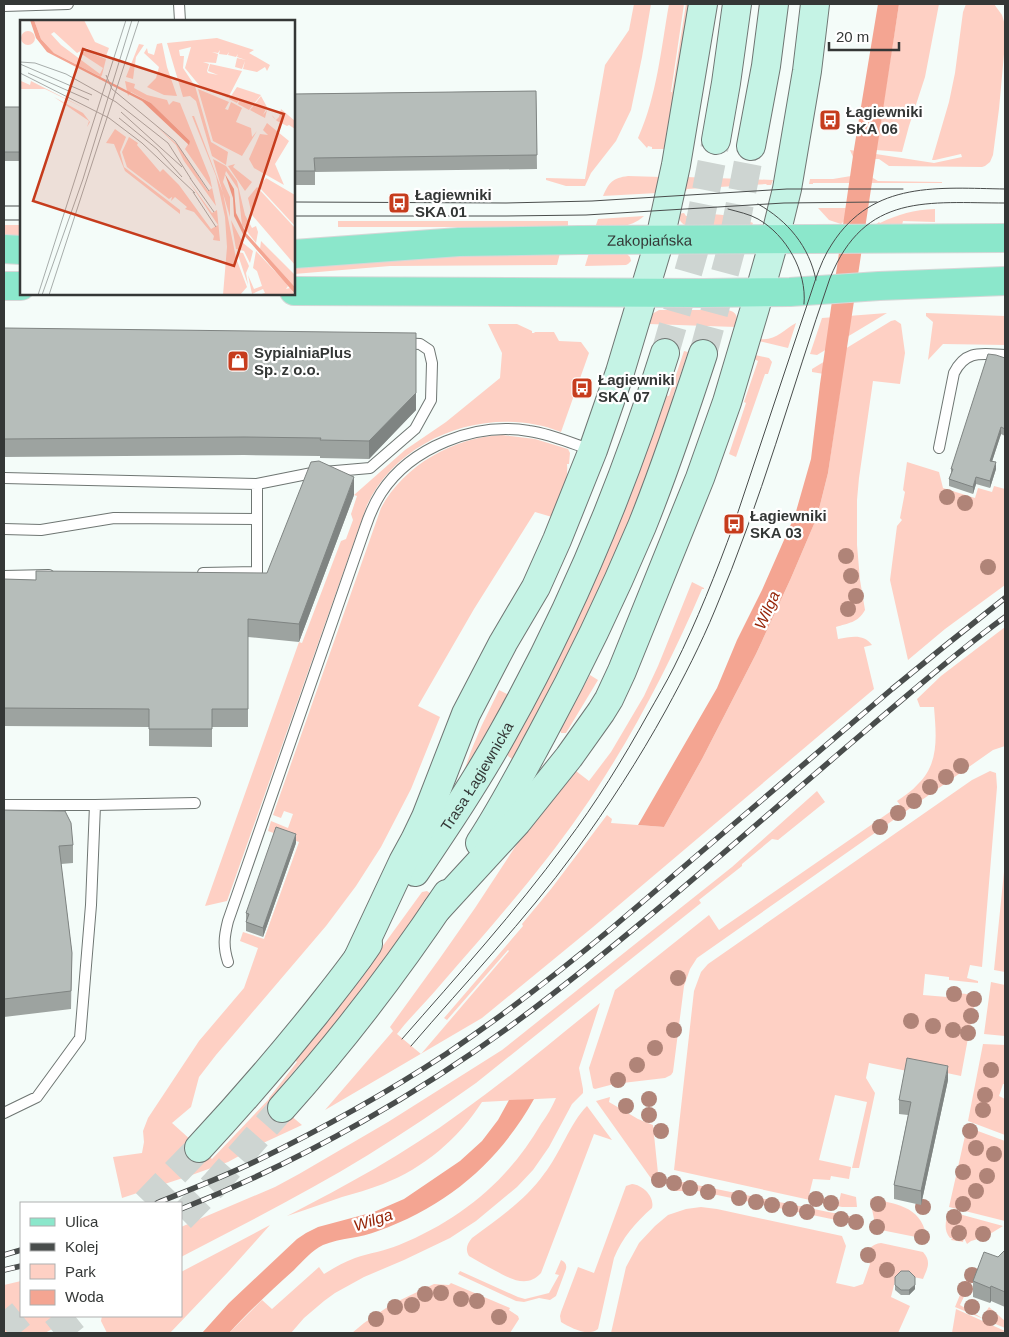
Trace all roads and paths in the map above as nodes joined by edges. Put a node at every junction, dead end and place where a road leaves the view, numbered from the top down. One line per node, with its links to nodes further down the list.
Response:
1 (68, 4): 7 (lane)
2 (179, 4): 8 (lane)
3 (703, 4): 12 (main road)
4 (737, 4): 9 (main road)
5 (774, 4): 10 (main road)
6 (815, 4): 13 (main road)
7 (4, 6)
8 (180, 20)
9 (716, 140)
10 (752, 146)
11 (1005, 238): 13 (main road, Zakopiańska)
12 (660, 239): 13 (main road, Zakopiańska); 16 (main road, Zakopiańska); 22 (main road)
13 (775, 239): 21 (main road)
14 (4, 248): 15 (main road)
15 (20, 250)
16 (295, 254)
17 (1005, 281): 21 (main road)
18 (4, 286): 19 (main road)
19 (20, 286)
20 (295, 291): 22 (main road)
21 (760, 292): 22 (main road); 39 (main road)
22 (644, 294): 28 (main road)
23 (391, 343): 30 (lane)
24 (665, 353): 40 (main road, Trasa Łagiewnicka)
25 (703, 354): 39 (main road)
26 (1005, 355): 27 (lane)
27 (939, 448)
28 (593, 450): 40 (main road); 41 (lane)
29 (4, 478): 30 (lane)
30 (256, 484): 31 (lane)
31 (257, 519): 32 (lane); 33 (lane)
32 (4, 529)
33 (189, 573)
34 (62, 575): 35 (lane)
35 (4, 576)
36 (195, 803): 38 (lane)
37 (4, 805): 38 (lane)
38 (95, 805): 43 (lane)
39 (437, 909): 42 (main road)
40 (358, 958): 44 (main road, Trasa Łagiewnicka)
41 (228, 962)
42 (282, 1108)
43 (4, 1113)
44 (199, 1148)

